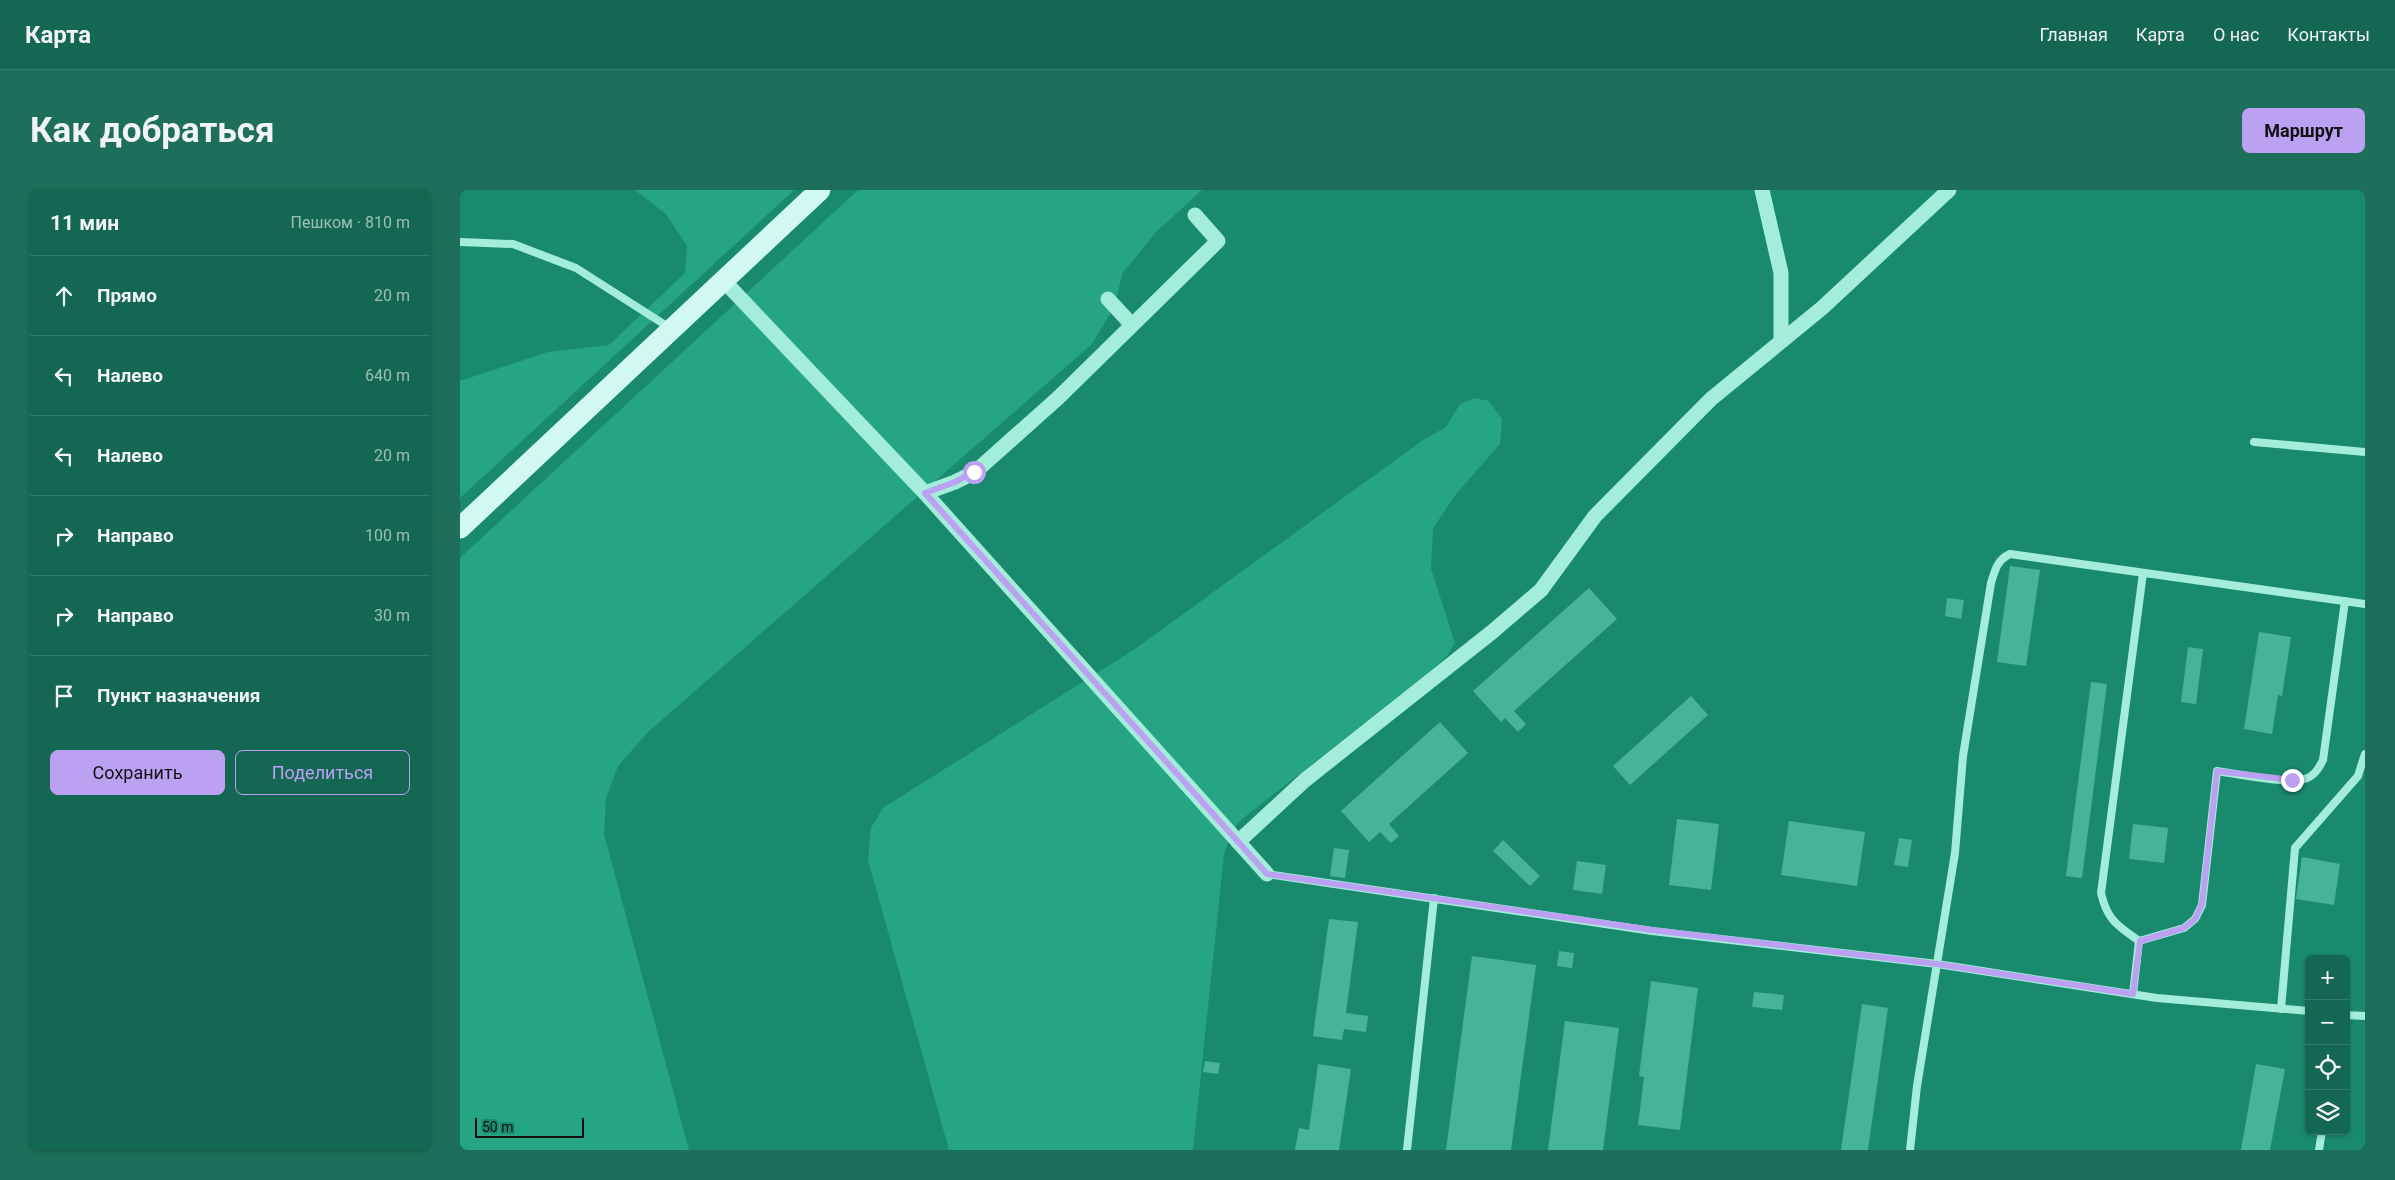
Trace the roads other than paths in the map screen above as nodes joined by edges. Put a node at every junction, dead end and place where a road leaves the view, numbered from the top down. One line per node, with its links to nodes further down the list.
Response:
1 (820, 190): 6 (main road)
2 (1762, 190): 10 (street)
3 (1950, 190): 10 (street)
4 (1195, 215): 8 (street)
5 (460, 242): 9 (lane)
6 (724, 281): 9 (main road); 13 (street)
7 (1108, 300): 8 (street)
8 (1132, 325): 13 (street)
9 (671, 330): 14 (main road)
10 (1781, 341): 19 (street)
11 (2254, 442): 12 (lane)
12 (2365, 452)
13 (925, 493): 19 (street)
14 (460, 528)
15 (2143, 573): 16 (lane); 22 (lane); 23 (lane)
16 (2345, 601): 17 (lane); 22 (lane)
17 (2365, 604)
18 (2365, 754): 25 (lane)
19 (1238, 842): 20 (street)
20 (1267, 874): 21 (lane)
21 (1434, 898): 23 (lane); 30 (lane)
22 (2140, 941): 24 (lane)
23 (1937, 964): 24 (lane); 31 (lane)
24 (2133, 994): 25 (lane)
25 (2281, 1009): 26 (lane)
26 (2305, 1011)
27 (2350, 1015): 28 (lane)
28 (2365, 1016)
29 (2321, 1135): 32 (lane)
30 (1407, 1150)
31 (1910, 1150)
32 (2319, 1150)

